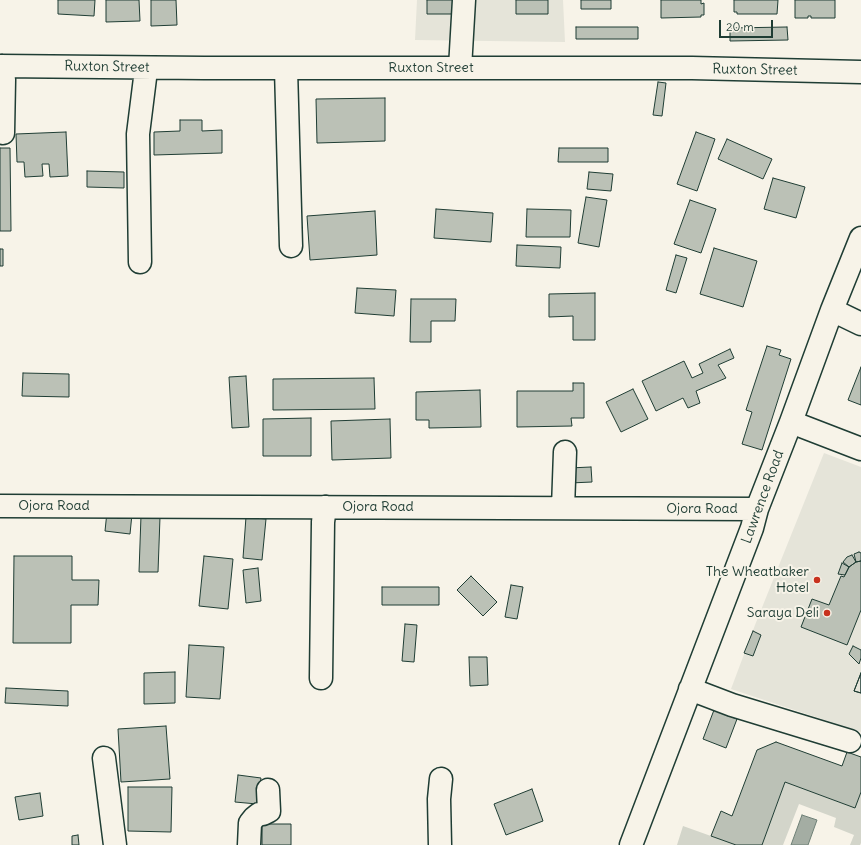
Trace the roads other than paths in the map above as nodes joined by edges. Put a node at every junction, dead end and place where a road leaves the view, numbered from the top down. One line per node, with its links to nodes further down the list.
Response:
1 (464, 0): 4 (street)
2 (1, 66): 3 (street, Ruxton Street); 7 (street)
3 (145, 68): 5 (street, Ruxton Street); 10 (street)
4 (460, 68): 5 (street, Ruxton Street); 6 (street, Ruxton Street)
5 (286, 69): 9 (street)
6 (861, 72)
7 (3, 133)
8 (861, 238): 11 (street, Lawrence Road)
9 (291, 246)
10 (140, 262)
11 (832, 310): 12 (street); 13 (street, Lawrence Road)
12 (861, 324)
13 (791, 422): 14 (street); 19 (street, Lawrence Road)
14 (861, 449)
15 (565, 452): 18 (street)
16 (0, 506): 17 (street, Ojora Road)
17 (325, 507): 18 (street, Ojora Road); 20 (street)
18 (563, 508): 19 (street, Ojora Road)
19 (757, 509): 21 (street, Lawrence Road)
20 (321, 678)
21 (690, 689): 22 (street); 29 (street, Lawrence Road)
22 (850, 741)
23 (104, 758): 26 (street)
24 (441, 779): 28 (street)
25 (268, 790): 27 (street)
26 (115, 845)
27 (249, 845)
28 (440, 845)
29 (631, 845)

